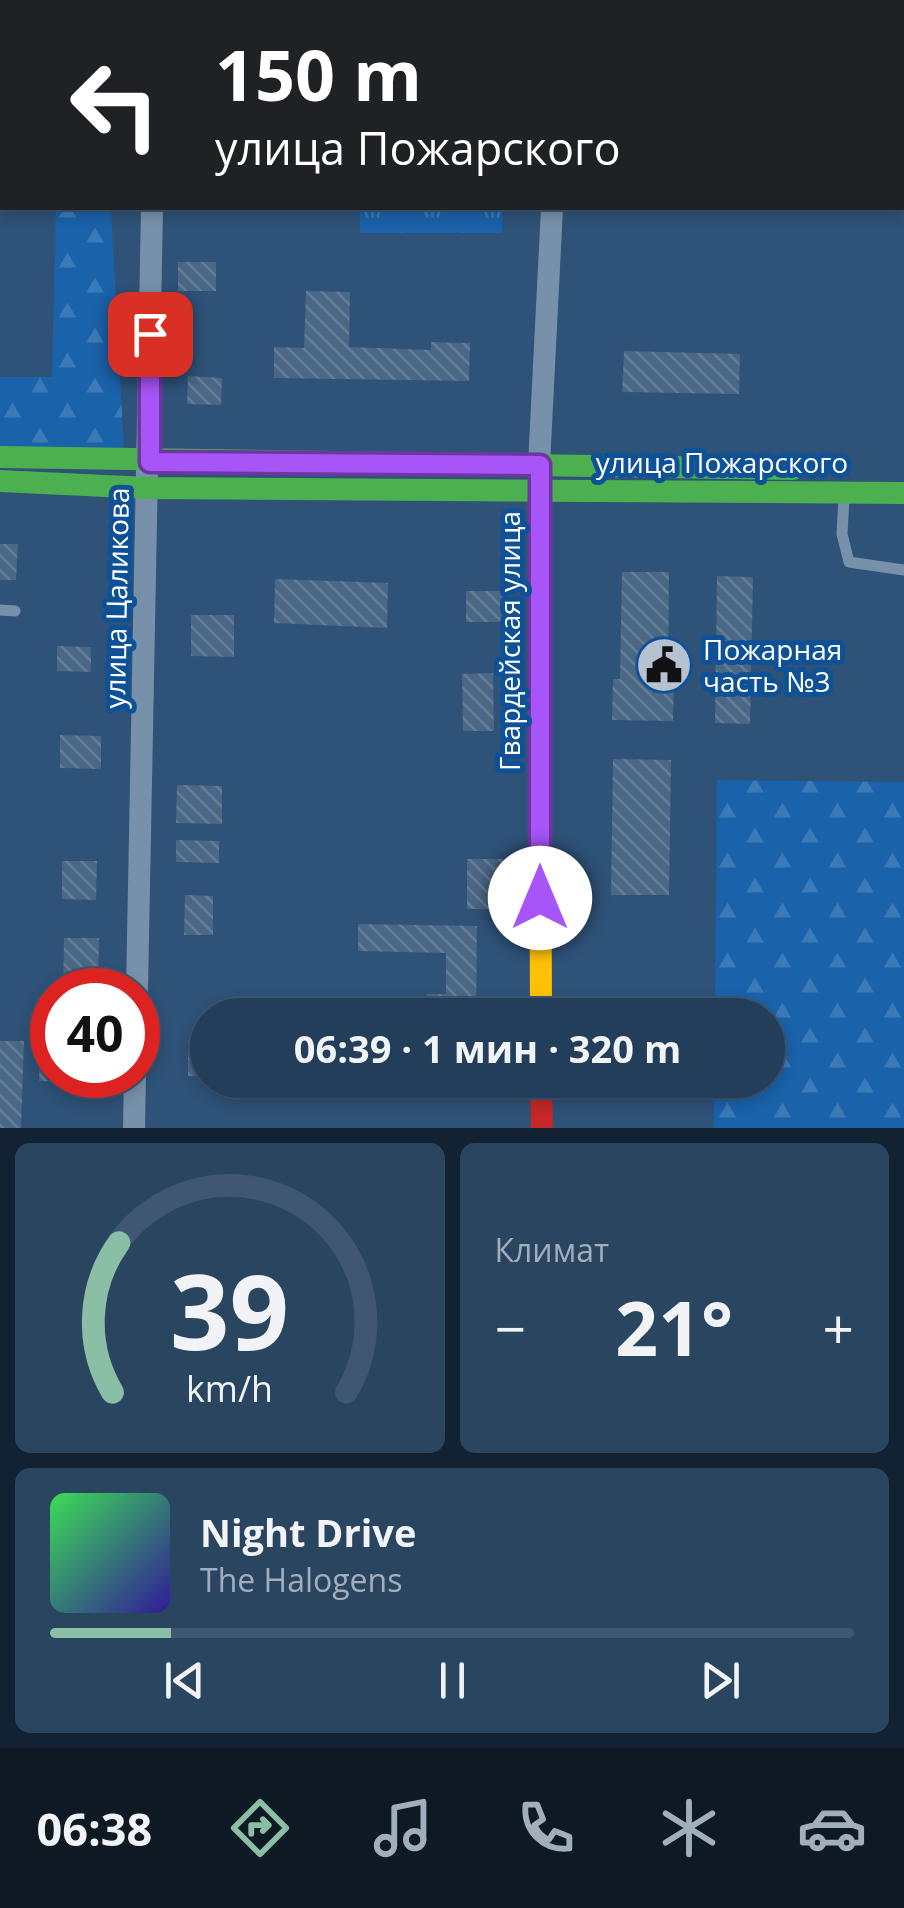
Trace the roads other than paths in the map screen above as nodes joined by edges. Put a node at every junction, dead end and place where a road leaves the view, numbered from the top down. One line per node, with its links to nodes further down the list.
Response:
1 (152, 210): 4 (street, улица Цаликова)
2 (552, 210): 5 (street, Гвардейская улица)
3 (0, 456): 4 (main road, улица Пожарского)
4 (150, 462): 5 (main road, улица Пожарского); 10 (street, улица Цаликова)
5 (540, 465): 6 (main road, улица Пожарского); 11 (main road, Гвардейская улица)
6 (808, 469)
7 (866, 470): 9 (main road, улица Пожарского)
8 (0, 481): 10 (main road, улица Пожарского)
9 (903, 484): 12 (main road, улица Пожарского)
10 (148, 488): 11 (main road, улица Пожарского); 16 (street, улица Цаликова)
11 (538, 492): 12 (main road, улица Пожарского); 17 (main road, Гвардейская улица)
12 (844, 493): 13 (lane)
13 (904, 570)
14 (0, 610): 15 (lane)
15 (15, 610)
16 (137, 968)
17 (541, 998)
18 (135, 1098): 20 (street)
19 (542, 1098): 21 (main road)
20 (134, 1128)
21 (542, 1128)

